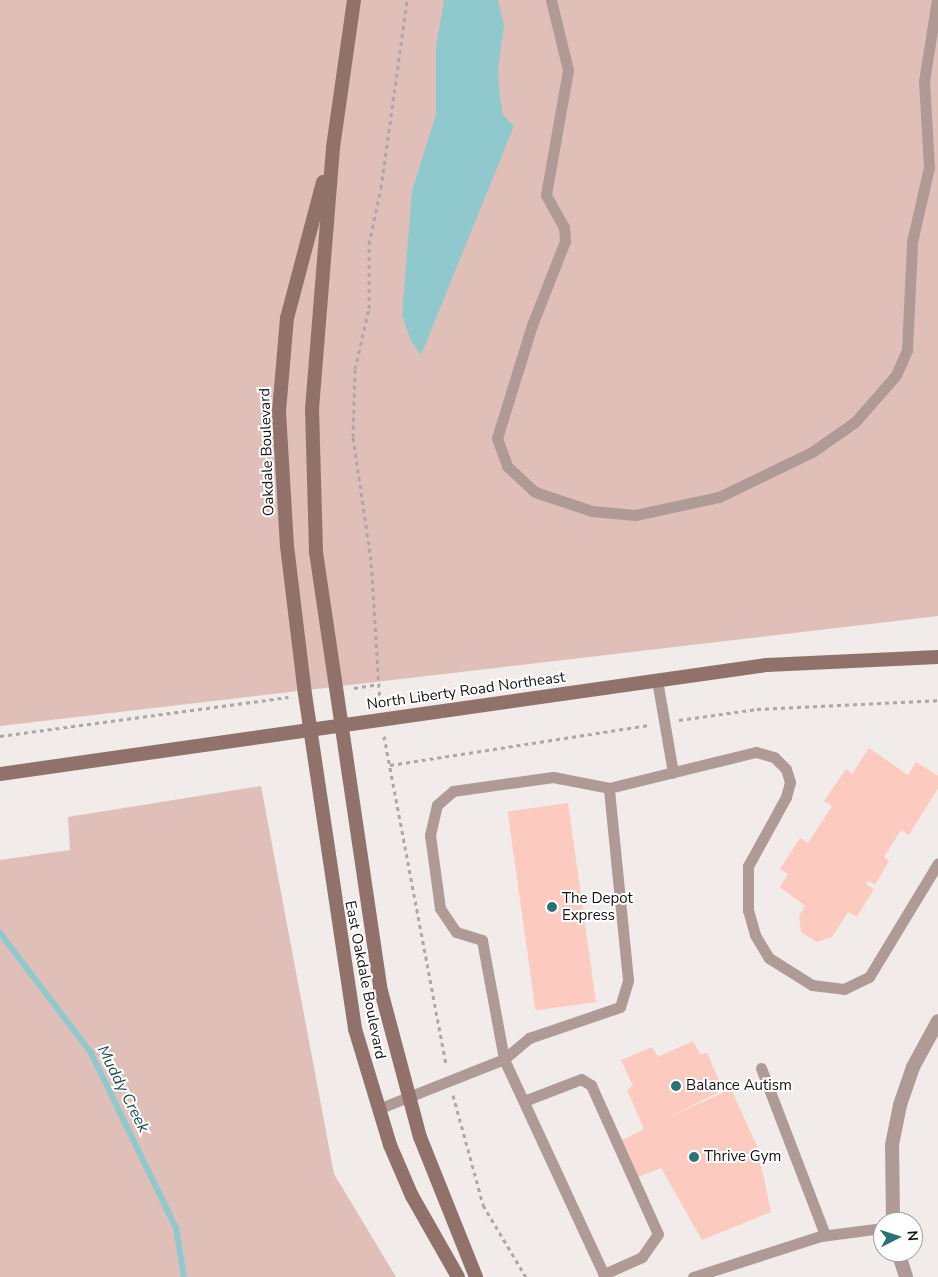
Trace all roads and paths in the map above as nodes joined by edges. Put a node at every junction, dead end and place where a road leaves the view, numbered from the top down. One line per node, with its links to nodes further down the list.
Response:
1 (354, 0): 5 (main road, Oakdale Boulevard)
2 (407, 0): 8 (path)
3 (552, 0): 4 (lane)
4 (937, 0)
5 (333, 148): 9 (main road, Oakdale Boulevard); 10 (main road, Oakdale Boulevard)
6 (938, 657): 7 (main road, North Liberty Road Northeast)
7 (657, 680): 11 (main road, North Liberty Road Northeast); 15 (lane)
8 (378, 684): 9 (path); 11 (path)
9 (336, 690): 12 (main road, Oakdale Boulevard)
10 (305, 694): 13 (main road, Oakdale Boulevard); 14 (path)
11 (381, 719): 12 (main road, North Liberty Road Northeast); 22 (path)
12 (340, 725): 13 (main road, North Liberty Road Northeast); 23 (main road, East Oakdale Boulevard)
13 (310, 730): 16 (main road, North Liberty Road Northeast); 25 (main road, East Oakdale Boulevard)
14 (0, 736)
15 (673, 773): 17 (lane); 18 (lane)
16 (0, 774)
17 (609, 788): 20 (lane); 20 (lane)
18 (936, 871)
19 (938, 1020): 26 (street)
20 (504, 1059): 22 (lane); 24 (lane)
21 (761, 1068): 28 (lane)
22 (450, 1081): 23 (lane); 33 (path)
23 (409, 1097): 25 (lane); 32 (main road, East Oakdale Boulevard)
24 (524, 1101): 30 (lane); 30 (lane)
25 (378, 1109): 31 (main road, East Oakdale Boulevard)
26 (892, 1212)
27 (873, 1229): 28 (lane)
28 (825, 1235): 34 (lane)
29 (901, 1262): 35 (street)
30 (605, 1275)
31 (458, 1277)
32 (476, 1277)
33 (526, 1277)
34 (693, 1277)
35 (906, 1277)

